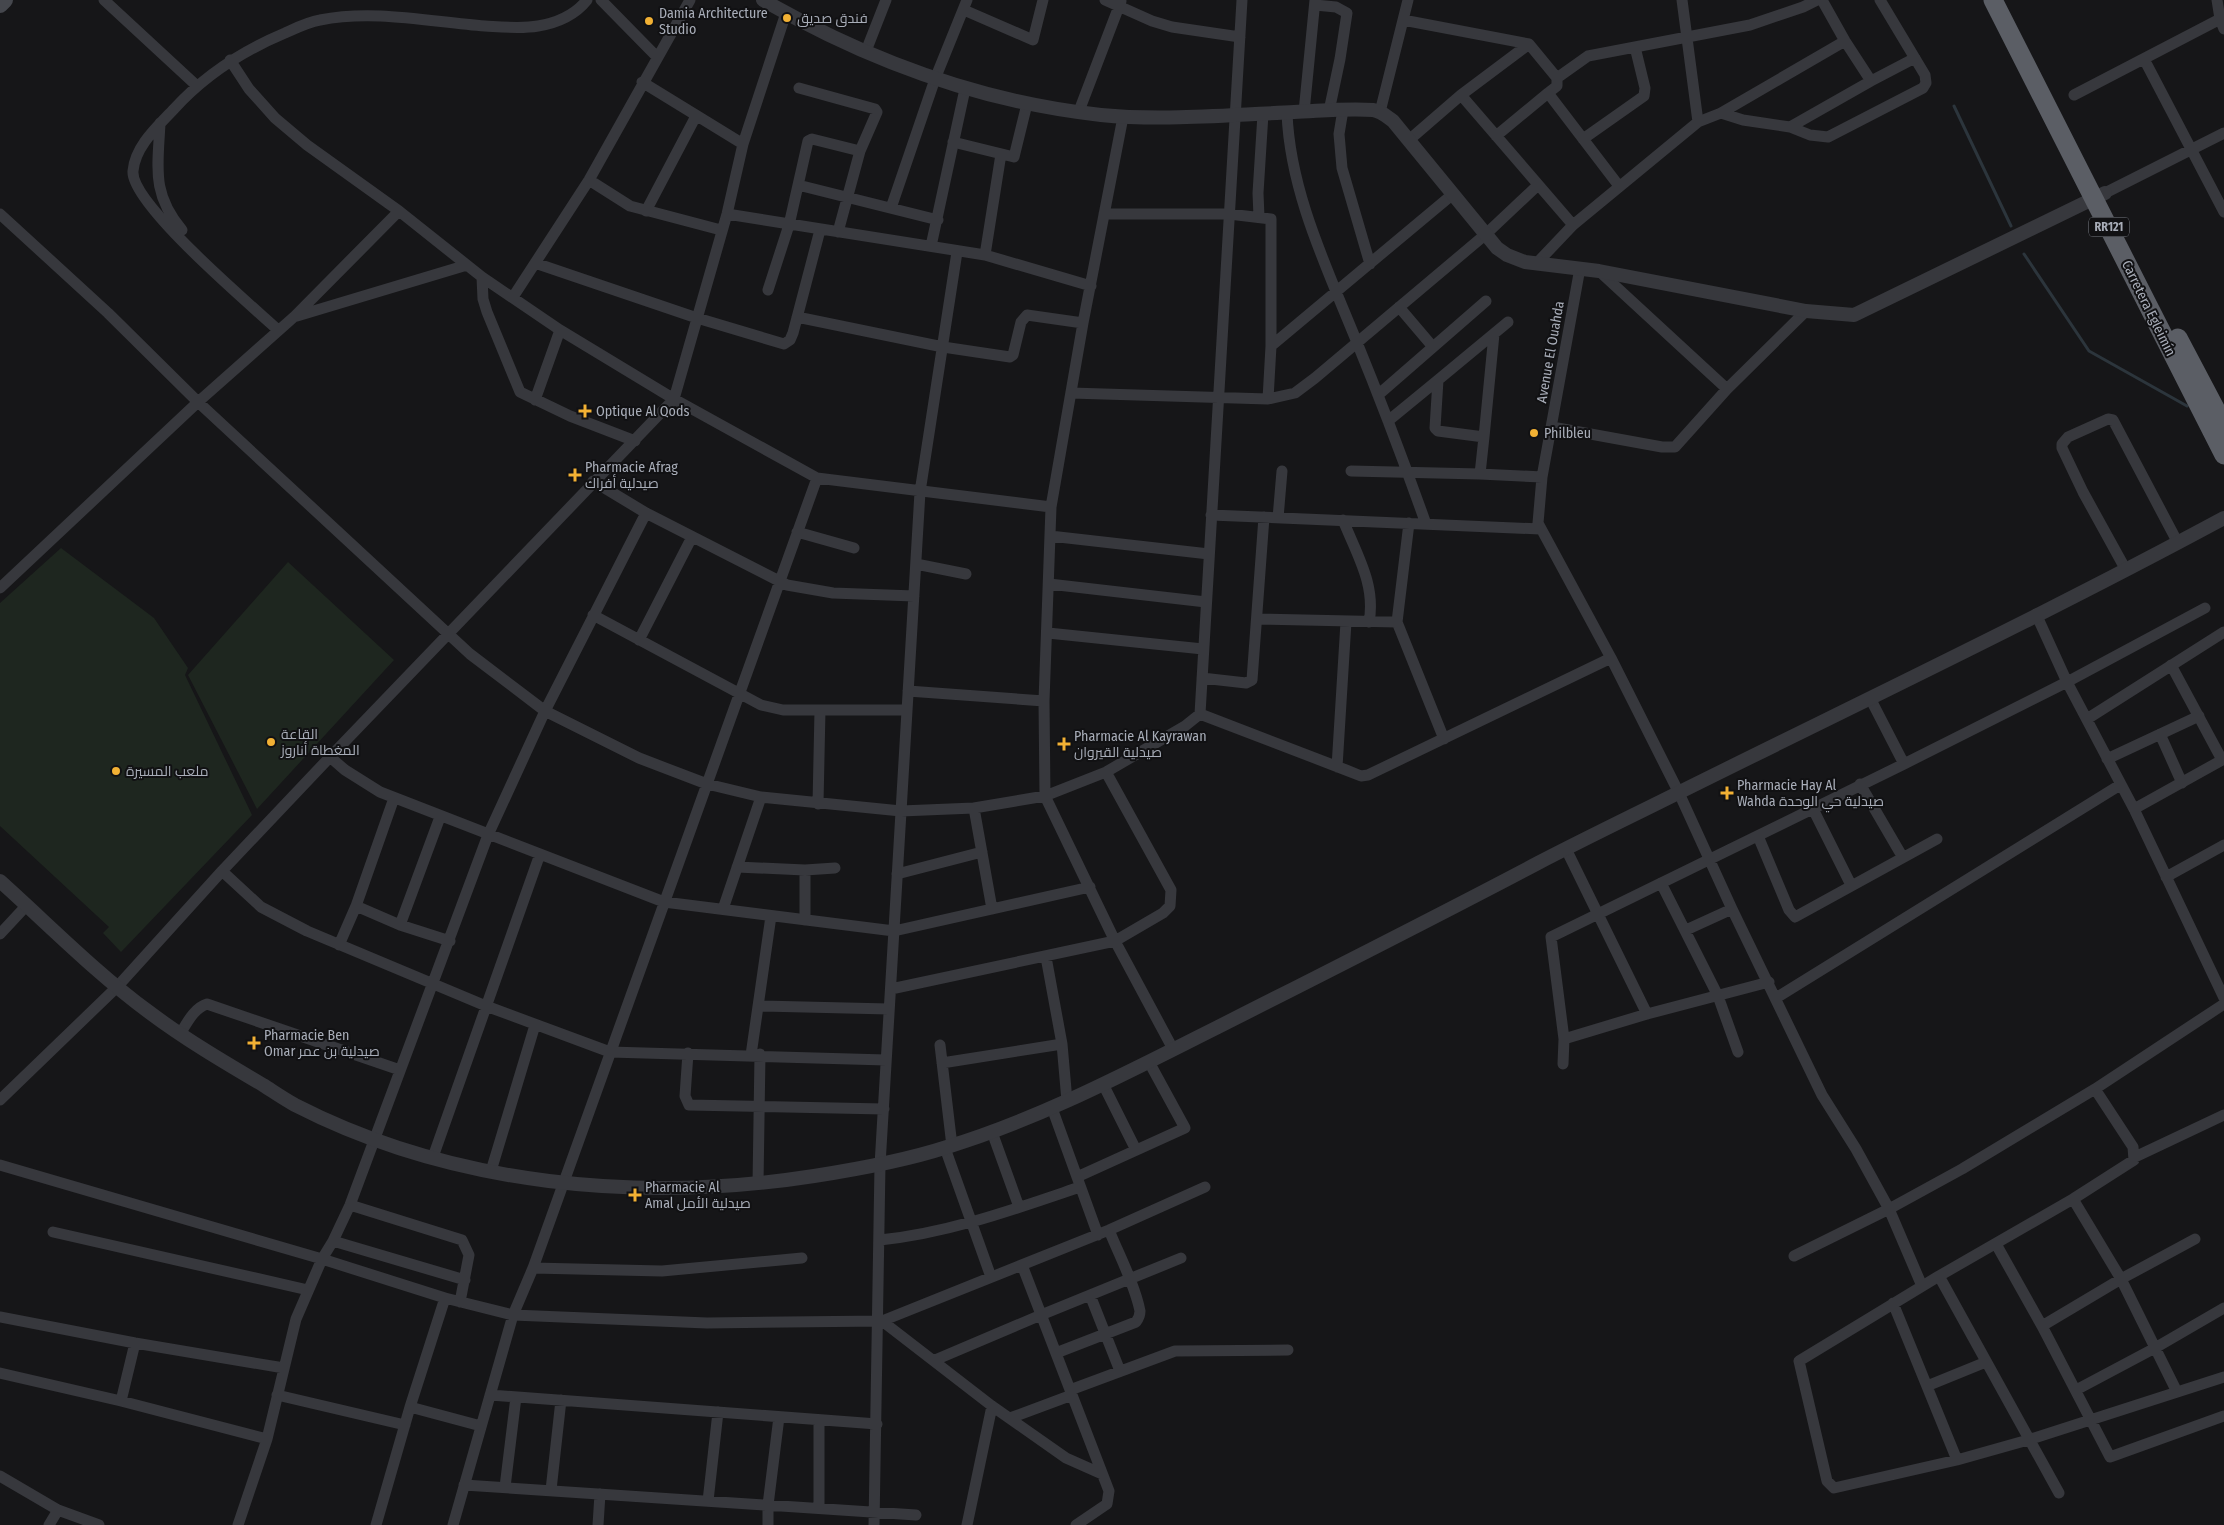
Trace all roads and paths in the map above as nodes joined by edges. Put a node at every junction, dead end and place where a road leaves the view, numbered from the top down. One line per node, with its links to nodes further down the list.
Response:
1 (5, 0): 21 (main road)
2 (104, 0): 40 (street)
3 (587, 0): 35 (street)
4 (602, 0): 32 (street)
5 (690, 0): 32 (street)
6 (763, 0): 23 (street)
7 (886, 0): 31 (street)
8 (1043, 0): 22 (street)
9 (1105, 0): 20 (street)
10 (1242, 0): 26 (street)
11 (1408, 0): 24 (street)
12 (1682, 0): 27 (street)
13 (1817, 0): 27 (street)
14 (1822, 0): 28 (street)
15 (1880, 0): 33 (street)
16 (1993, 0): 69 (highway, Carretera Egleimín / RR121)
17 (2007, 0): 69 (highway, Carretera Egleimín / RR121)
18 (2217, 0): 25 (street)
19 (1315, 2): 47 (street); 49 (street)
20 (1120, 3): 26 (street); 48 (street)
21 (0, 5)
22 (966, 5): 37 (street)
23 (786, 13): 31 (street); 65 (street)
24 (1403, 20): 29 (street); 50 (street)
25 (2223, 22): 34 (street)
26 (1240, 37): 54 (street)
27 (1688, 37): 30 (street); 57 (street)
28 (1845, 41): 38 (street); 52 (street)
29 (1529, 44): 36 (street); 45 (street)
30 (1635, 47): 36 (street); 62 (street)
31 (866, 51): 37 (street)
32 (657, 57): 39 (street)
33 (1915, 58): 38 (street); 59 (street)
34 (2144, 59): 44 (street); 66 (street)
35 (230, 60): 40 (street); 79 (street)
36 (1557, 78): 43 (street)
37 (935, 79): 42 (street); 78 (street)
38 (1871, 81): 59 (street)
39 (642, 82): 55 (street); 70 (street)
40 (197, 86): 58 (street)
41 (799, 88): 67 (street)
42 (965, 89): 46 (street); 64 (street)
43 (1548, 93): 61 (street); 62 (street)
44 (2074, 95)
45 (1461, 96): 61 (street); 63 (street)
46 (1027, 104): 48 (street); 68 (street)
47 (1336, 110): 49 (street); 50 (street); 98 (street)
48 (1079, 111): 56 (street)
49 (1304, 112): 51 (street)
50 (1380, 112): 63 (street)
51 (1287, 113): 53 (street); 106 (street)
52 (1721, 113): 57 (street); 59 (street)
53 (1264, 114): 54 (street); 86 (street)
54 (1235, 115): 56 (street); 85 (street)
55 (696, 116): 65 (street); 80 (street)
56 (1123, 116): 84 (street)
57 (1698, 122): 73 (street)
58 (160, 123): 77 (street); 77 (street)
59 (1790, 127)
60 (2224, 133): 66 (street)
61 (1496, 136): 72 (street)
62 (1583, 139): 73 (street)
63 (1409, 140): 74 (street)
64 (953, 142): 68 (street); 87 (street)
65 (743, 144): 83 (street)
66 (2192, 149): 75 (street); 81 (street)
67 (860, 151): 71 (street); 76 (street)
68 (1000, 154): 96 (street)
69 (2088, 173): 75 (highway, Carretera Egleimín / RR121)
70 (589, 180): 80 (street); 97 (street)
71 (798, 185): 76 (street); 88 (street)
72 (1538, 185): 89 (street); 93 (street)
73 (1619, 186): 89 (street)
74 (1453, 194): 93 (street); 98 (street)
75 (2100, 195): 110 (street); 133 (highway, Carretera Egleimín / RR121); 137 (highway, Carretera Egleimín / RR121)
76 (846, 196): 78 (street); 92 (street)
77 (159, 206): 116 (street)
78 (891, 208): 87 (street)
79 (399, 211): 100 (street); 111 (street)
80 (646, 212): 90 (street)
81 (2224, 212)
82 (0, 214): 131 (street)
83 (727, 214): 88 (street); 90 (street)
84 (1104, 214): 85 (street); 104 (street)
85 (1229, 214): 86 (street); 127 (street)
86 (1259, 217): 120 (street)
87 (938, 220): 94 (street)
88 (789, 225): 91 (street); 105 (street)
89 (1573, 225): 99 (street)
90 (721, 230): 113 (street)
91 (820, 230): 92 (street); 112 (street)
92 (838, 232): 94 (street)
93 (1486, 234): 99 (street); 109 (street)
94 (931, 246): 95 (street)
95 (957, 252): 96 (street); 121 (street)
96 (985, 255): 104 (street)
97 (535, 263): 107 (street); 113 (street)
98 (1370, 264): 106 (street)
99 (1536, 264): 101 (street)
100 (467, 265): 103 (street); 111 (street)
101 (1580, 268): 102 (street); 134 (street, Avenue El Ouahda)
102 (1599, 271): 110 (street); 124 (street)
103 (482, 276): 107 (street); 130 (street)
104 (1092, 286): 115 (street)
105 (768, 290)
106 (1336, 291): 119 (street); 120 (street)
107 (513, 297): 117 (street)
108 (1486, 301): 122 (street)
109 (1399, 307): 119 (street); 122 (street)
110 (1806, 311): 124 (street)
111 (295, 316): 116 (street)
112 (797, 317): 113 (street); 121 (street)
113 (697, 318): 128 (street)
114 (1508, 322): 118 (street)
115 (1083, 323): 121 (street); 125 (street)
116 (278, 330): 131 (street)
117 (560, 330): 128 (street); 130 (street)
118 (1494, 334): 123 (street); 135 (street)
119 (1357, 342): 126 (street); 129 (street)
120 (1271, 346): 129 (street)
121 (943, 347): 145 (street)
122 (1433, 348): 126 (street)
123 (1438, 380): 132 (street); 135 (street)
124 (1727, 388): 134 (street)
125 (1071, 394): 127 (street); 146 (street)
126 (1378, 395): 132 (street)
127 (1218, 398): 129 (street); 148 (street)
128 (674, 399): 136 (street); 143 (street)
129 (1268, 399)
130 (535, 400): 136 (street)
131 (198, 402): 167 (street); 178 (street)
132 (1388, 421): 140 (street)
133 (2224, 425)
134 (1552, 427): 142 (street, Avenue El Ouahda)
135 (1484, 437): 141 (street)
136 (635, 441): 144 (street)
137 (2224, 455)
138 (1352, 470): 140 (street)
139 (1282, 471): 150 (street)
140 (1408, 473): 141 (street); 154 (street)
141 (1480, 474): 142 (street)
142 (1542, 477): 155 (street, Avenue El Ouahda)
143 (817, 478): 145 (street); 156 (street)
144 (593, 481): 147 (street); 178 (street)
145 (920, 492): 146 (street); 162 (street)
146 (1052, 507): 157 (street)
147 (646, 513): 158 (street); 172 (street)
148 (1211, 515): 149 (street); 161 (street)
149 (1264, 517): 150 (street); 173 (street)
150 (1278, 518): 152 (street)
151 (2224, 518): 159 (street)
152 (1343, 520): 153 (street); 175 (street)
153 (1409, 523): 154 (street); 176 (street)
154 (1426, 524): 155 (street)
155 (1540, 529): 182 (street)
156 (797, 532): 160 (street); 165 (street)
157 (1050, 536): 161 (street); 166 (street)
158 (692, 537): 165 (street); 180 (street)
159 (2178, 543): 163 (street); 163 (street)
160 (854, 548)
161 (1209, 554): 169 (street)
162 (916, 564): 164 (street); 168 (street)
163 (2126, 570): 171 (street)
164 (966, 574)
165 (780, 582): 168 (street); 187 (street)
166 (1049, 584): 169 (street); 179 (street)
167 (0, 588)
168 (914, 596): 186 (street)
169 (1206, 602): 181 (street)
170 (2206, 608): 185 (street)
171 (2036, 614): 185 (street); 188 (street)
172 (593, 615): 180 (street); 192 (street)
173 (1257, 619): 174 (street); 184 (street)
174 (1346, 622): 175 (street); 202 (street)
175 (1370, 622): 176 (street)
176 (1397, 622): 197 (street)
177 (2224, 632): 183 (street)
178 (448, 633): 192 (street); 198 (street)
179 (1048, 633): 181 (street); 189 (street)
180 (639, 640): 187 (street)
181 (1204, 649): 184 (street)
182 (1611, 658): 197 (street); 208 (street)
183 (2171, 665): 194 (street); 195 (street)
184 (1202, 678): 193 (street)
185 (2067, 682): 195 (street); 201 (street)
186 (908, 691): 189 (street); 191 (street)
187 (739, 695): 190 (street); 205 (street)
188 (1870, 698): 201 (street); 208 (street)
189 (1044, 701): 209 (street)
190 (820, 710): 191 (street); 212 (street)
191 (907, 710): 216 (street)
192 (545, 711): 205 (street); 218 (street)
193 (1200, 714): 202 (street); 203 (street)
194 (2199, 716): 196 (street); 200 (street)
195 (2087, 718): 199 (street)
196 (2160, 734): 199 (street); 204 (street)
197 (1444, 739): 202 (street)
198 (330, 757): 211 (street); 229 (street)
199 (2107, 759): 207 (street)
200 (2223, 760): 204 (street)
201 (1904, 764): 206 (street)
202 (1337, 766)
203 (1106, 772): 209 (street); 251 (street)
204 (2182, 783): 215 (street)
205 (706, 784): 210 (street); 237 (street)
206 (1860, 784): 214 (street); 225 (street)
207 (2120, 785): 215 (street); 259 (street)
208 (1679, 793): 222 (street); 226 (street)
209 (1045, 796): 213 (street); 236 (street)
210 (761, 797): 212 (street); 227 (street)
211 (394, 798): 217 (street); 239 (street)
212 (818, 804): 216 (street)
213 (974, 808): 216 (street); 223 (street)
214 (1813, 809): 219 (street); 235 (street)
215 (2134, 810): 232 (street)
216 (901, 811): 231 (street)
217 (440, 816): 218 (street); 246 (street)
218 (488, 835): 224 (street); 250 (street)
219 (1758, 836): 226 (street); 235 (street)
220 (1937, 838): 225 (street)
221 (2224, 845): 232 (street)
222 (1566, 849): 243 (street); 271 (street)
223 (982, 852): 231 (street); 242 (street)
224 (540, 854): 237 (street); 262 (street)
225 (1902, 856): 235 (street)
226 (1709, 860): 234 (street); 241 (street)
227 (737, 867): 230 (street); 240 (street)
228 (834, 868): 230 (street)
229 (222, 870): 252 (street); 256 (street)
230 (805, 870): 245 (street)
231 (897, 874): 248 (street)
232 (2166, 877): 260 (street)
233 (0, 881): 238 (street)
234 (1661, 883): 243 (street); 247 (street)
235 (1851, 885)
236 (1090, 887): 242 (street); 251 (street)
237 (664, 902): 240 (street); 272 (street)
238 (27, 905): 249 (street); 256 (street)
239 (356, 906): 246 (street); 252 (street)
240 (723, 909): 244 (street)
241 (1732, 909): 247 (street); 254 (street)
242 (992, 910): 248 (street)
243 (1598, 914): 265 (street); 268 (street)
244 (771, 916): 245 (street); 263 (street)
245 (804, 920): 248 (street)
246 (400, 925): 250 (street)
247 (1686, 930): 258 (street)
248 (894, 932): 257 (street)
249 (0, 934)
250 (450, 941): 255 (street)
251 (1115, 941): 253 (street); 271 (street)
252 (339, 945): 255 (street)
253 (1046, 956): 257 (street); 269 (street)
254 (1769, 982): 258 (street); 259 (street)
255 (432, 983): 262 (street); 280 (street)
256 (117, 987): 267 (street); 283 (street)
257 (890, 989): 264 (street)
258 (1718, 996): 265 (street); 273 (street)
259 (1776, 998): 305 (street)
260 (2224, 998)
261 (2224, 1004): 282 (street)
262 (486, 1006): 266 (street); 293 (street)
263 (758, 1006): 264 (street); 275 (street)
264 (889, 1009): 276 (street)
265 (1648, 1014): 268 (street)
266 (535, 1024): 272 (street); 297 (street)
267 (180, 1034): 280 (street); 290 (street)
268 (1564, 1039): 279 (street)
269 (1062, 1044): 278 (street); 284 (street)
270 (940, 1045): 278 (street)
271 (1173, 1050): 277 (street)
272 (610, 1052): 274 (street); 299 (street)
273 (1738, 1052)
274 (688, 1053): 275 (street); 285 (street)
275 (756, 1055): 276 (street); 285 (street)
276 (886, 1060): 287 (street)
277 (1149, 1062): 281 (street); 292 (street)
278 (942, 1063): 291 (street)
279 (1563, 1064)
280 (400, 1070): 290 (street)
281 (1103, 1084): 284 (street); 292 (street)
282 (2095, 1089): 294 (street); 305 (street)
283 (2, 1095)
284 (1067, 1101): 286 (street)
285 (758, 1107): 287 (street); 300 (street)
286 (1052, 1108): 289 (street); 298 (street)
287 (884, 1109): 296 (street)
288 (2224, 1115): 294 (street)
289 (992, 1132): 291 (street); 304 (street)
290 (375, 1139): 293 (street); 303 (street)
291 (949, 1147): 296 (street); 306 (street)
292 (1136, 1150): 298 (street)
293 (433, 1157): 297 (street)
294 (2135, 1157): 302 (street)
295 (0, 1165): 317 (street)
296 (880, 1165): 300 (street); 311 (street)
297 (491, 1171): 299 (street)
298 (1079, 1182): 304 (street); 309 (street)
299 (563, 1183): 300 (street); 319 (street)
300 (758, 1184)
301 (1205, 1187): 307 (street)
302 (2074, 1200): 313 (street); 323 (street)
303 (350, 1206): 312 (street); 324 (street)
304 (1019, 1207): 306 (street)
305 (1889, 1209): 314 (street); 325 (street)
306 (971, 1222): 311 (street); 321 (street)
307 (1109, 1230): 309 (street); 322 (street)
308 (53, 1232): 326 (street)
309 (1098, 1234): 318 (street)
310 (2195, 1239): 323 (street)
311 (880, 1240): 335 (street)
312 (333, 1241): 317 (street); 324 (street)
313 (1996, 1244): 320 (street); 336 (street)
314 (1794, 1256)
315 (802, 1258): 319 (street)
316 (1180, 1258): 322 (street)
317 (322, 1259): 326 (street); 328 (street)
318 (1022, 1266): 321 (street); 333 (street)
319 (533, 1268): 332 (street)
320 (1939, 1276): 325 (street); 343 (street)
321 (991, 1277): 335 (street)
322 (1129, 1279): 327 (street); 337 (street)
323 (2121, 1279): 336 (street); 339 (street)
324 (465, 1280): 329 (street)
325 (1922, 1286): 330 (street)
326 (308, 1290): 344 (street)
327 (1090, 1295): 333 (street); 337 (street)
328 (445, 1298): 329 (street); 357 (street)
329 (460, 1302): 332 (street)
330 (1893, 1303): 348 (street); 370 (street)
331 (2224, 1308): 339 (street)
332 (513, 1315): 335 (street); 352 (street)
333 (1041, 1315): 341 (street); 342 (street)
334 (0, 1317): 338 (street)
335 (881, 1321): 342 (street); 365 (street)
336 (2042, 1326): 349 (street)
337 (1106, 1334): 341 (street); 345 (street)
338 (135, 1343): 344 (street); 356 (street)
339 (2155, 1348): 349 (street); 350 (street)
340 (1288, 1350): 345 (street)
341 (1056, 1353): 351 (street)
342 (935, 1360): 358 (street)
343 (1986, 1362): 348 (street); 369 (street)
344 (284, 1368): 353 (street)
345 (1120, 1371): 351 (street)
346 (0, 1374): 356 (street)
347 (2224, 1377): 350 (street)
348 (1927, 1386): 370 (street)
349 (2076, 1390): 364 (street)
350 (2177, 1392): 364 (street)
351 (1071, 1393): 362 (street); 371 (street)
352 (490, 1394): 354 (street); 367 (street)
353 (277, 1396): 366 (street); 368 (street)
354 (516, 1396): 355 (street); 374 (street)
355 (561, 1400): 359 (street); 375 (street)
356 (121, 1401): 368 (street)
357 (410, 1406): 366 (street); 367 (street)
358 (992, 1406): 362 (street); 392 (street)
359 (718, 1412): 361 (street); 378 (street)
360 (2224, 1416): 364 (street)
361 (779, 1417): 363 (street); 379 (street)
362 (1010, 1418): 371 (street)
363 (819, 1420): 365 (street); 380 (street)
364 (2092, 1420): 369 (street)
365 (877, 1424): 382 (street)
366 (405, 1425): 387 (street)
367 (481, 1426): 373 (street)
368 (267, 1438): 386 (street)
369 (2028, 1440): 370 (street); 376 (street)
370 (1957, 1460)
371 (1102, 1474): 393 (street)
372 (0, 1476): 381 (street)
373 (464, 1484): 374 (street); 388 (street)
374 (505, 1487): 375 (street)
375 (551, 1490): 377 (street)
376 (2059, 1493)
377 (600, 1494): 378 (street); 389 (street)
378 (708, 1501): 379 (street)
379 (768, 1505): 380 (street); 390 (street)
380 (819, 1508): 382 (street)
381 (58, 1510): 384 (street); 385 (street)
382 (875, 1512): 383 (street); 391 (street)
383 (916, 1515)
384 (49, 1525)
385 (99, 1525)
386 (238, 1525)
387 (376, 1525)
388 (453, 1525)
389 (598, 1525)
390 (768, 1525)
391 (874, 1525)
392 (968, 1525)
393 (1076, 1525)

